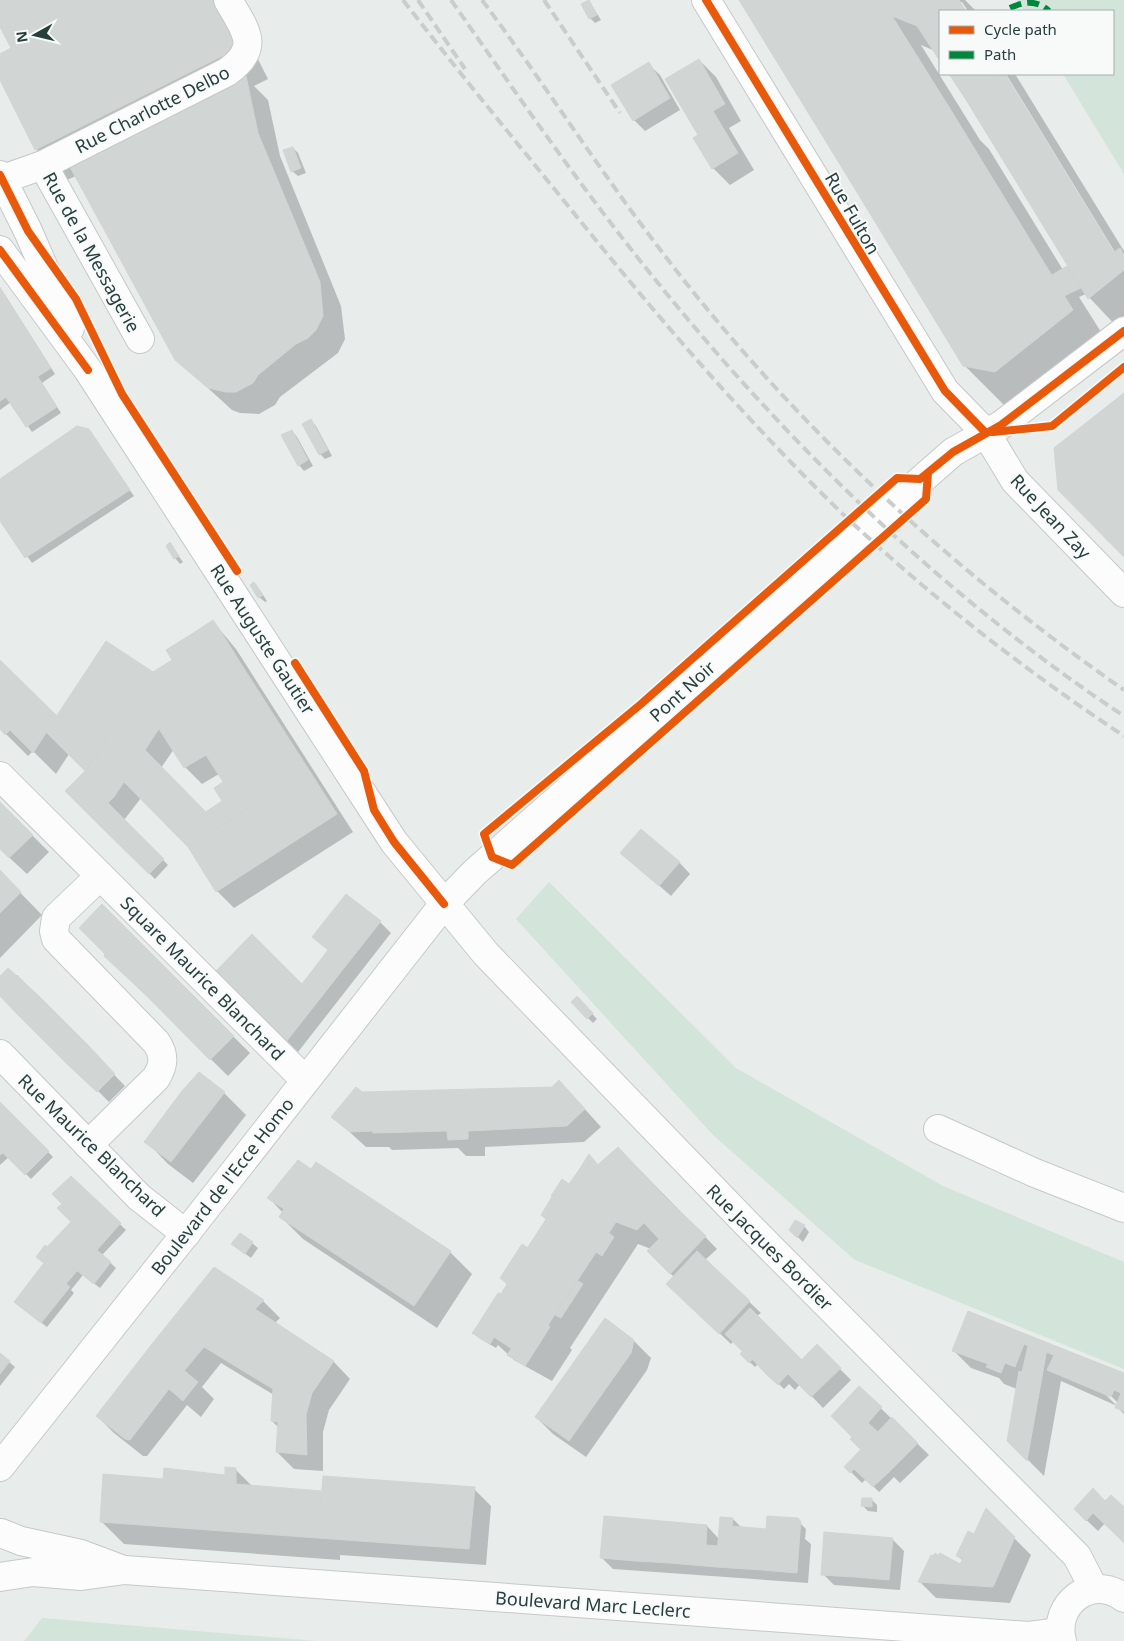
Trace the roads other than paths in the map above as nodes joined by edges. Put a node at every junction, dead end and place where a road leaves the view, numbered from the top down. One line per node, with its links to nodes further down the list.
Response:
1 (228, 0): 3 (street, Rue Charlotte Delbo)
2 (706, 0): 9 (street, Rue Fulton)
3 (43, 165): 4 (street, Rue Charlotte Delbo); 7 (street, Rue de la Messagerie)
4 (1, 178): 8 (street, Rue Auguste Gautier)
5 (0, 250): 8 (street, Rue Auguste Gautier)
6 (1124, 331): 9 (street, Pont Noir)
7 (140, 339)
8 (88, 370): 13 (street, Rue Auguste Gautier)
9 (986, 432): 10 (street, Rue Jean Zay); 13 (street, Pont Noir)
10 (1124, 593)
11 (0, 776): 12 (street, Square Maurice Blanchard)
12 (100, 876): 15 (street, Square Maurice Blanchard); 17 (street)
13 (444, 904): 15 (street, Boulevard de l'Ecce Homo); 25 (street, Rue Jacques Bordier)
14 (0, 1054): 17 (street, Rue Maurice Blanchard)
15 (305, 1080): 19 (street, Boulevard de l'Ecce Homo)
16 (938, 1128): 18 (street)
17 (88, 1145): 19 (street, Rue Maurice Blanchard)
18 (1124, 1208)
19 (186, 1234): 20 (street, Boulevard de l'Ecce Homo)
20 (0, 1467)
21 (0, 1533): 22 (street, Boulevard Marc Leclerc); 23 (street)
22 (125, 1570): 24 (street, Boulevard Marc Leclerc); 27 (street, Boulevard Marc Leclerc)
23 (0, 1573)
24 (0, 1578)
25 (1094, 1589): 26 (street); 27 (street)
26 (1124, 1598)
27 (1061, 1636)

